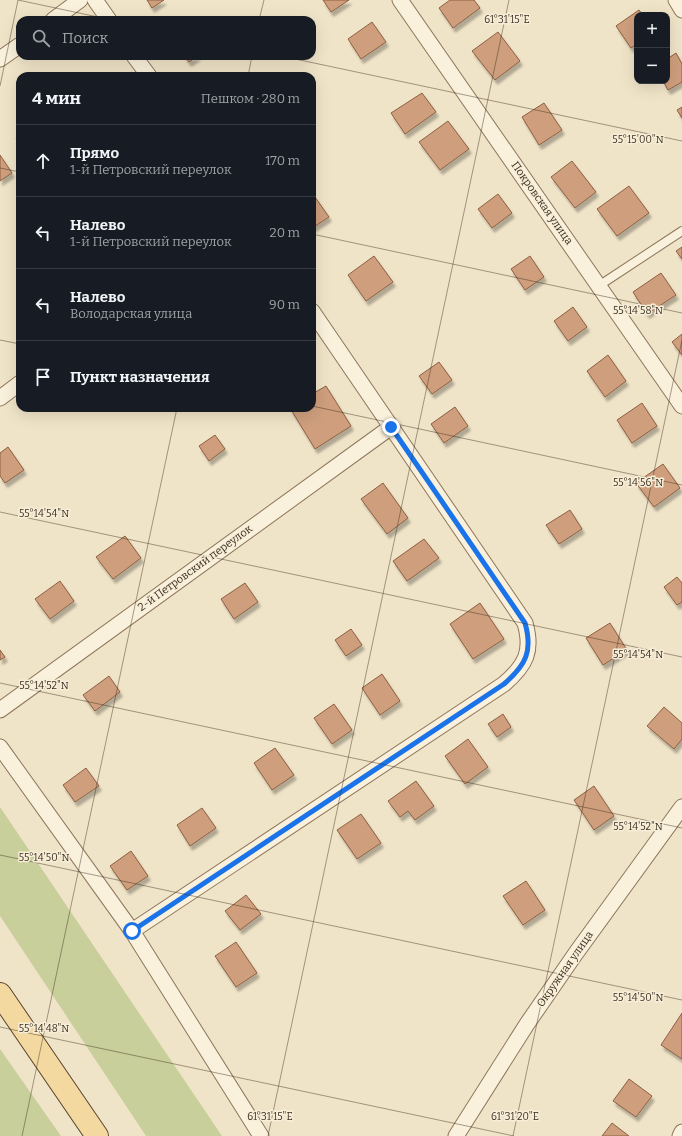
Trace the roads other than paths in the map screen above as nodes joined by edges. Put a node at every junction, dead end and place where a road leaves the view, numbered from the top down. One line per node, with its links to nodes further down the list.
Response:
1 (80, 0): 6 (street)
2 (95, 0): 7 (street)
3 (400, 0): 13 (street, Покровская улица)
4 (676, 0): 5 (street)
5 (682, 10)
6 (58, 16)
7 (106, 16)
8 (16, 48): 9 (street)
9 (0, 60)
10 (137, 60): 11 (street)
11 (145, 72)
12 (682, 231): 13 (lane)
13 (600, 285): 17 (street, Покровская улица)
14 (316, 317): 18 (street)
15 (16, 386): 16 (street)
16 (0, 398)
17 (682, 406)
18 (391, 427): 19 (street, 2-й Петровский переулок); 22 (street)
19 (0, 710)
20 (0, 747): 22 (street)
21 (682, 806): 27 (street, Окружная улица)
22 (132, 931): 26 (street)
23 (0, 994): 25 (main road)
24 (682, 1132): 28 (street)
25 (97, 1136)
26 (261, 1136)
27 (456, 1136)
28 (680, 1136)

